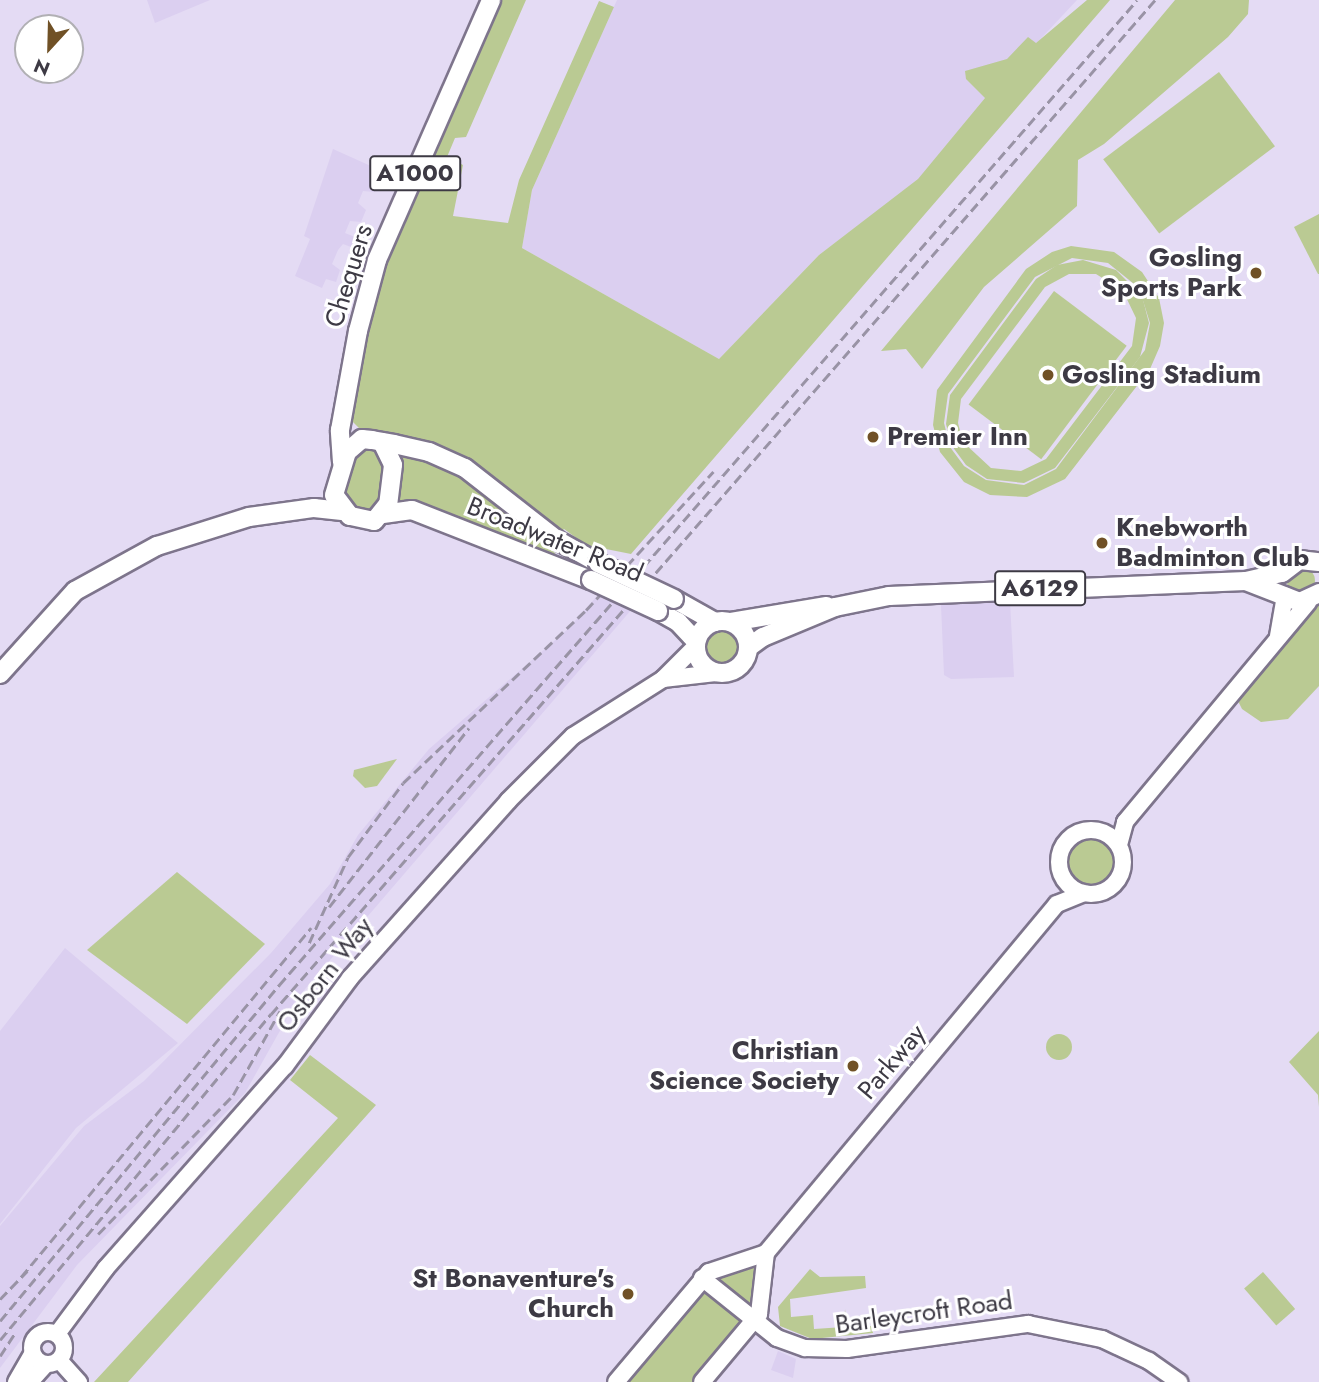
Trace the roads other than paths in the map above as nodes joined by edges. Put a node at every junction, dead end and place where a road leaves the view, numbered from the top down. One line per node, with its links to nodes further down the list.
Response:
1 (491, 0): 2 (main road, Chequers / A1000)
2 (344, 419): 3 (main road); 5 (main road, Chequers / A1000)
3 (362, 439): 4 (main road); 5 (main road, A1000)
4 (382, 442): 7 (main road); 14 (main road, bridge)
5 (342, 462): 6 (main road, A1000)
6 (338, 503): 7 (main road); 19 (main road)
7 (383, 513): 16 (main road, Broadwater Road, bridge)
8 (1318, 565): 9 (main road)
9 (1282, 573): 10 (main road, A6129); 11 (main road)
10 (1246, 581): 11 (main road, A6129); 13 (main road, A6129)
11 (1285, 596): 12 (main road); 15 (street)
12 (1313, 598): 15 (street)
13 (835, 607): 14 (main road, A6129); 17 (main road, A6129)
14 (723, 622): 16 (main road); 17 (main road)
15 (1278, 636): 21 (street)
16 (696, 643): 18 (main road); 20 (street, Osborn Way)
17 (749, 648): 18 (main road)
18 (716, 673): 20 (street, Osborn Way)
19 (0, 674)
20 (663, 679): 30 (street, Osborn Way)
21 (1125, 822): 22 (street); 23 (street)
22 (1101, 831): 23 (street); 24 (street)
23 (1119, 845): 25 (street)
24 (1063, 877): 25 (street); 26 (street, Parkway)
25 (1084, 893): 26 (street, Parkway)
26 (1057, 904): 27 (street, Parkway)
27 (766, 1253): 28 (street); 29 (street)
28 (702, 1278): 29 (street); 36 (street)
29 (753, 1320): 37 (street); 38 (street, Barleycroft Road)
30 (57, 1334): 31 (street, Osborn Way); 32 (street)
31 (32, 1354): 32 (street); 33 (street)
32 (53, 1362): 34 (street); 35 (street)
33 (16, 1382)
34 (30, 1382)
35 (79, 1382)
36 (617, 1382)
37 (702, 1382)
38 (1179, 1382)

